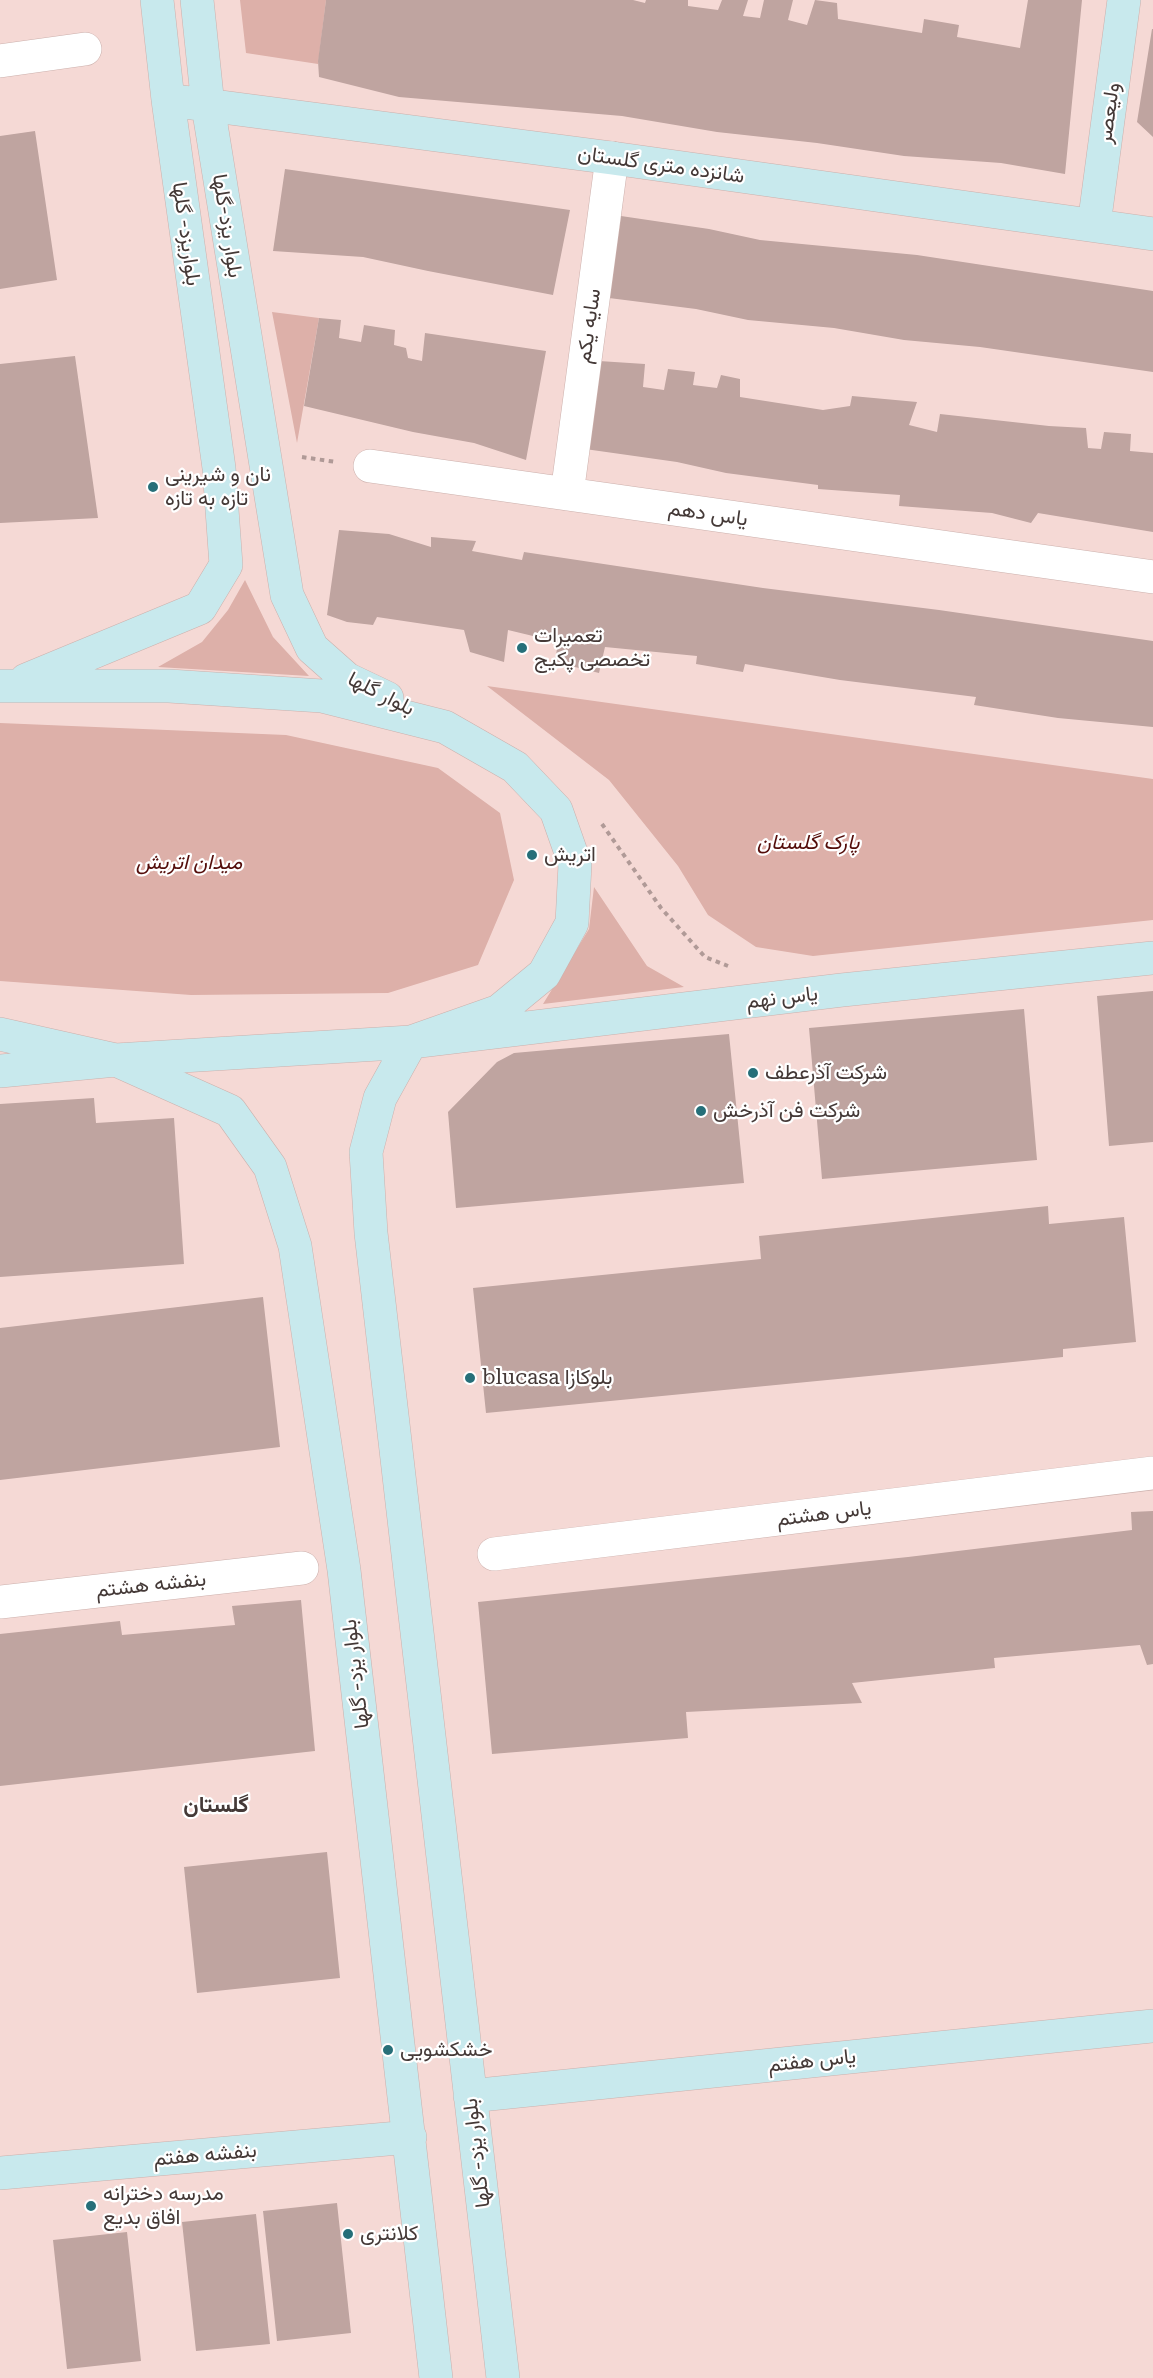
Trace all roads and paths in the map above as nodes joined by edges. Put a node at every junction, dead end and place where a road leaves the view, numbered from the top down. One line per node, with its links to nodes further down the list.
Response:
1 (157, 0): 6 (main road, بلواریزد- گلها)
2 (198, 0): 7 (main road, بلوار یزد-گلها)
3 (1124, 0): 9 (main road, ولیعصر)
4 (85, 49): 5 (street)
5 (0, 61)
6 (168, 100): 7 (main road, شانزده متری گلستان); 15 (main road, بلواریزد- گلها)
7 (208, 106): 8 (main road, شانزده متری گلستان); 11 (main road, بلوار یزد-گلها)
8 (612, 158): 9 (main road, شانزده متری گلستان); 13 (street, سایه یکم)
9 (1094, 225): 10 (main road, شانزده متری گلستان)
10 (1153, 234)
11 (263, 452): 12 (path); 16 (main road, بلوار گلها)
12 (370, 466): 13 (street, یاس دهم)
13 (567, 494): 14 (street, یاس دهم)
14 (1153, 577)
15 (5, 686): 16 (main road)
16 (445, 727): 17 (main road)
17 (556, 810): 19 (path); 21 (main road)
18 (1153, 958): 21 (main road, یاس نهم)
19 (737, 970)
20 (0, 1034): 22 (main road)
21 (411, 1042): 22 (main road); 29 (main road, بلوار یزد- گلها)
22 (116, 1060): 23 (main road); 30 (main road, بلوار یزد- گلها)
23 (0, 1071)
24 (1153, 1473): 25 (street, یاس هشتم)
25 (495, 1554)
26 (302, 1568): 27 (street, بنفشه هشتم)
27 (0, 1602)
28 (1153, 2026): 29 (main road, یاس هفتم)
29 (470, 2096): 33 (main road, بلوار یزد- گلها)
30 (410, 2137): 31 (main road, بنفشه هفتم); 32 (main road, بلوار یزد- گلها)
31 (0, 2173)
32 (436, 2378)
33 (503, 2378)

